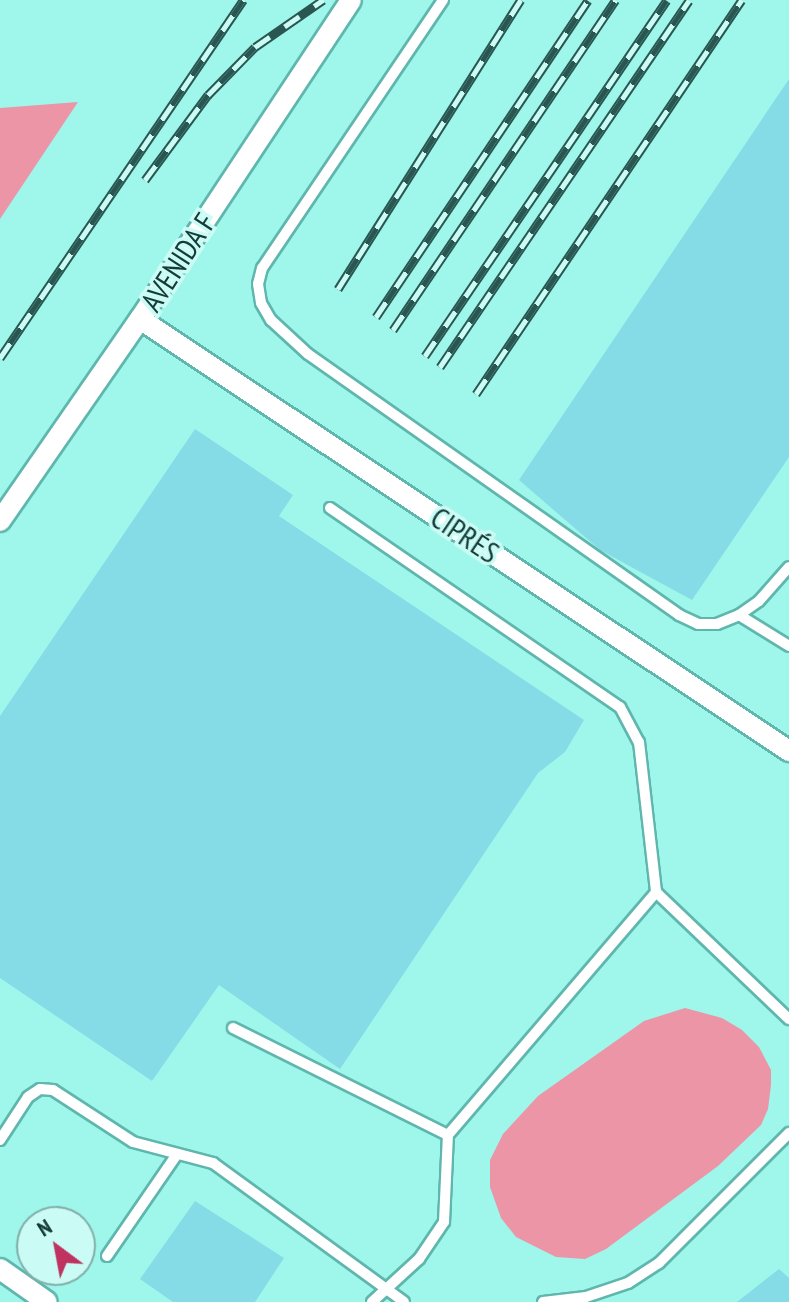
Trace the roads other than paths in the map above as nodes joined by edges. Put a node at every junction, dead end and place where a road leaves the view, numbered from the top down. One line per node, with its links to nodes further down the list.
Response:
1 (351, 0): 3 (street, AVENIDA F)
2 (443, 0): 7 (lane)
3 (140, 319): 5 (street, AVENIDA F); 9 (street, CIPRÉS)
4 (330, 508): 10 (lane)
5 (0, 521)
6 (789, 567): 7 (lane)
7 (739, 615): 8 (lane)
8 (789, 646)
9 (789, 751)
10 (656, 892): 11 (lane); 14 (lane)
11 (789, 1019)
12 (233, 1028): 14 (lane)
13 (789, 1133): 23 (lane)
14 (448, 1135): 19 (lane)
15 (0, 1140): 16 (lane)
16 (177, 1154): 17 (lane); 19 (lane)
17 (107, 1256)
18 (0, 1269): 20 (street)
19 (387, 1288): 21 (lane); 22 (lane)
20 (47, 1302)
21 (372, 1302)
22 (404, 1302)
23 (543, 1302)

